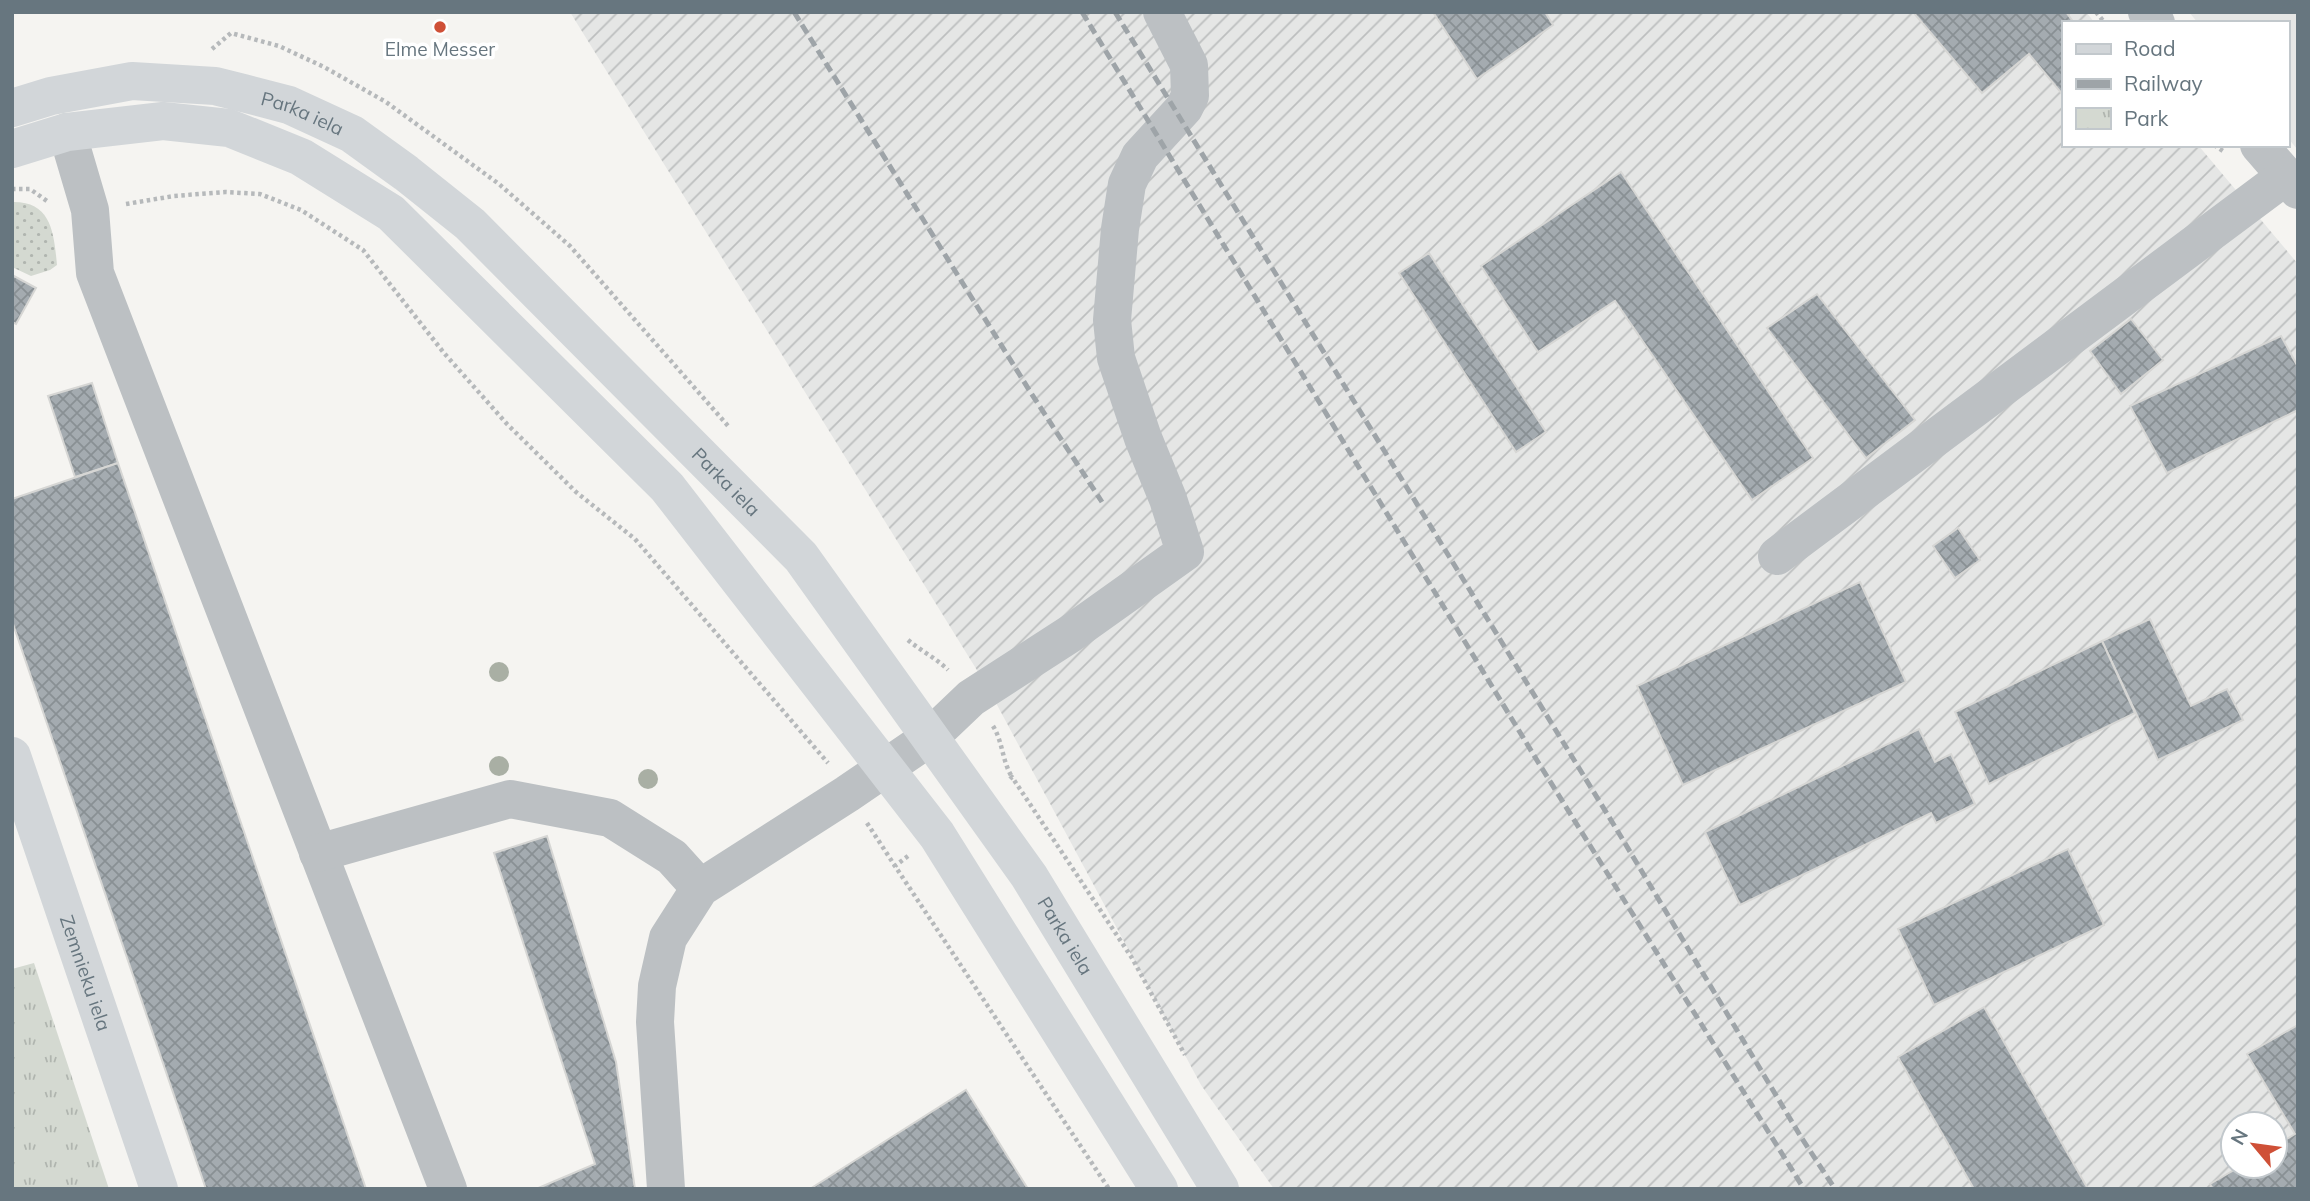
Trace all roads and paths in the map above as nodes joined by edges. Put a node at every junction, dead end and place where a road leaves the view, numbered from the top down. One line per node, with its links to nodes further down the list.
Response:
1 (1162, 12): 10 (street)
2 (12, 108): 10 (main road, Parka iela)
3 (66, 132): 5 (main road, Parka iela); 12 (main road, Parka iela); 13 (street)
4 (2261, 147): 6 (street)
5 (12, 149)
6 (2292, 183): 8 (street)
7 (174, 196): 9 (path)
8 (1777, 556)
9 (798, 729)
10 (929, 738): 12 (street); 21 (main road, Parka iela)
11 (12, 756): 16 (main road, Zemnieku iela)
12 (886, 767): 15 (street); 20 (main road, Parka iela)
13 (318, 853): 15 (street); 17 (street)
14 (904, 877): 19 (path)
15 (700, 888): 18 (street)
16 (159, 1189)
17 (448, 1189)
18 (666, 1189)
19 (1109, 1189)
20 (1159, 1189)
21 (1220, 1189)

